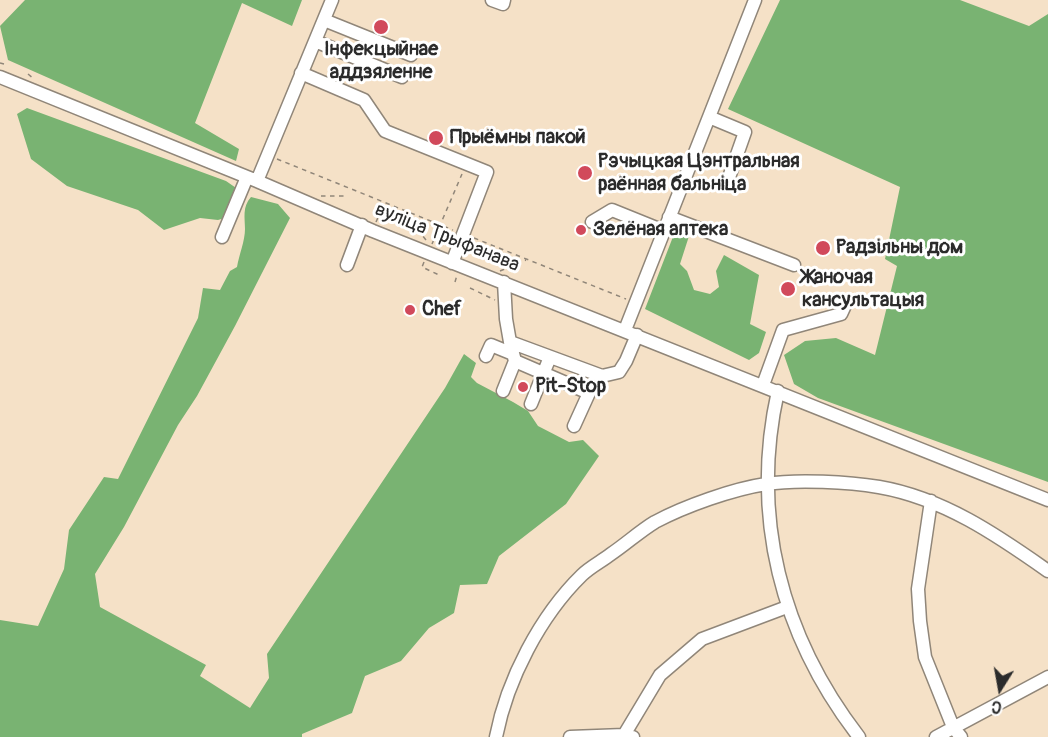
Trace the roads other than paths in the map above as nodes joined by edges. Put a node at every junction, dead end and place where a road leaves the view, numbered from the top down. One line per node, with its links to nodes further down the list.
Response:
1 (332, 0): 5 (street)
2 (492, 0): 3 (street)
3 (504, 0)
4 (755, 0): 11 (street)
5 (324, 20): 6 (street); 7 (street)
6 (315, 41): 8 (street); 10 (street)
7 (411, 55)
8 (301, 73): 12 (street); 19 (street)
9 (0, 77): 12 (street, вуліца Трыфанава)
10 (402, 77)
11 (709, 117): 13 (street); 14 (street)
12 (252, 179): 16 (street, вуліца Трыфанава); 18 (street)
13 (727, 183)
14 (669, 217): 17 (street); 21 (street)
15 (592, 222): 17 (street)
16 (362, 225): 19 (street, вуліца Трыфанава); 20 (street)
17 (664, 231): 24 (street)
18 (222, 237)
19 (452, 263): 22 (street, вуліца Трыфанава)
20 (347, 265)
21 (794, 265)
22 (504, 282): 24 (street, вуліца Трыфанава); 26 (street)
23 (847, 301): 30 (street)
24 (625, 330): 25 (street, вуліца Трыфанава)
25 (637, 334): 28 (street); 30 (street, вуліца Трыфанава)
26 (512, 352): 27 (street); 28 (street); 29 (street); 31 (street)
27 (486, 357)
28 (550, 357): 29 (street)
29 (544, 374): 33 (street); 34 (street)
30 (763, 385): 32 (street, вуліца Трыфанава)
31 (503, 391)
32 (778, 391): 35 (street); 36 (street, вуліца Трыфанава)
33 (531, 404)
34 (574, 426)
35 (767, 484): 37 (street); 39 (street); 43 (street)
36 (1048, 500)
37 (931, 501): 38 (street); 41 (street)
38 (1048, 571)
39 (787, 607): 42 (street); 45 (street)
40 (1048, 677): 41 (street)
41 (957, 732): 46 (street)
42 (629, 736): 44 (street)
43 (496, 737)
44 (570, 737)
45 (859, 737)
46 (936, 737)

